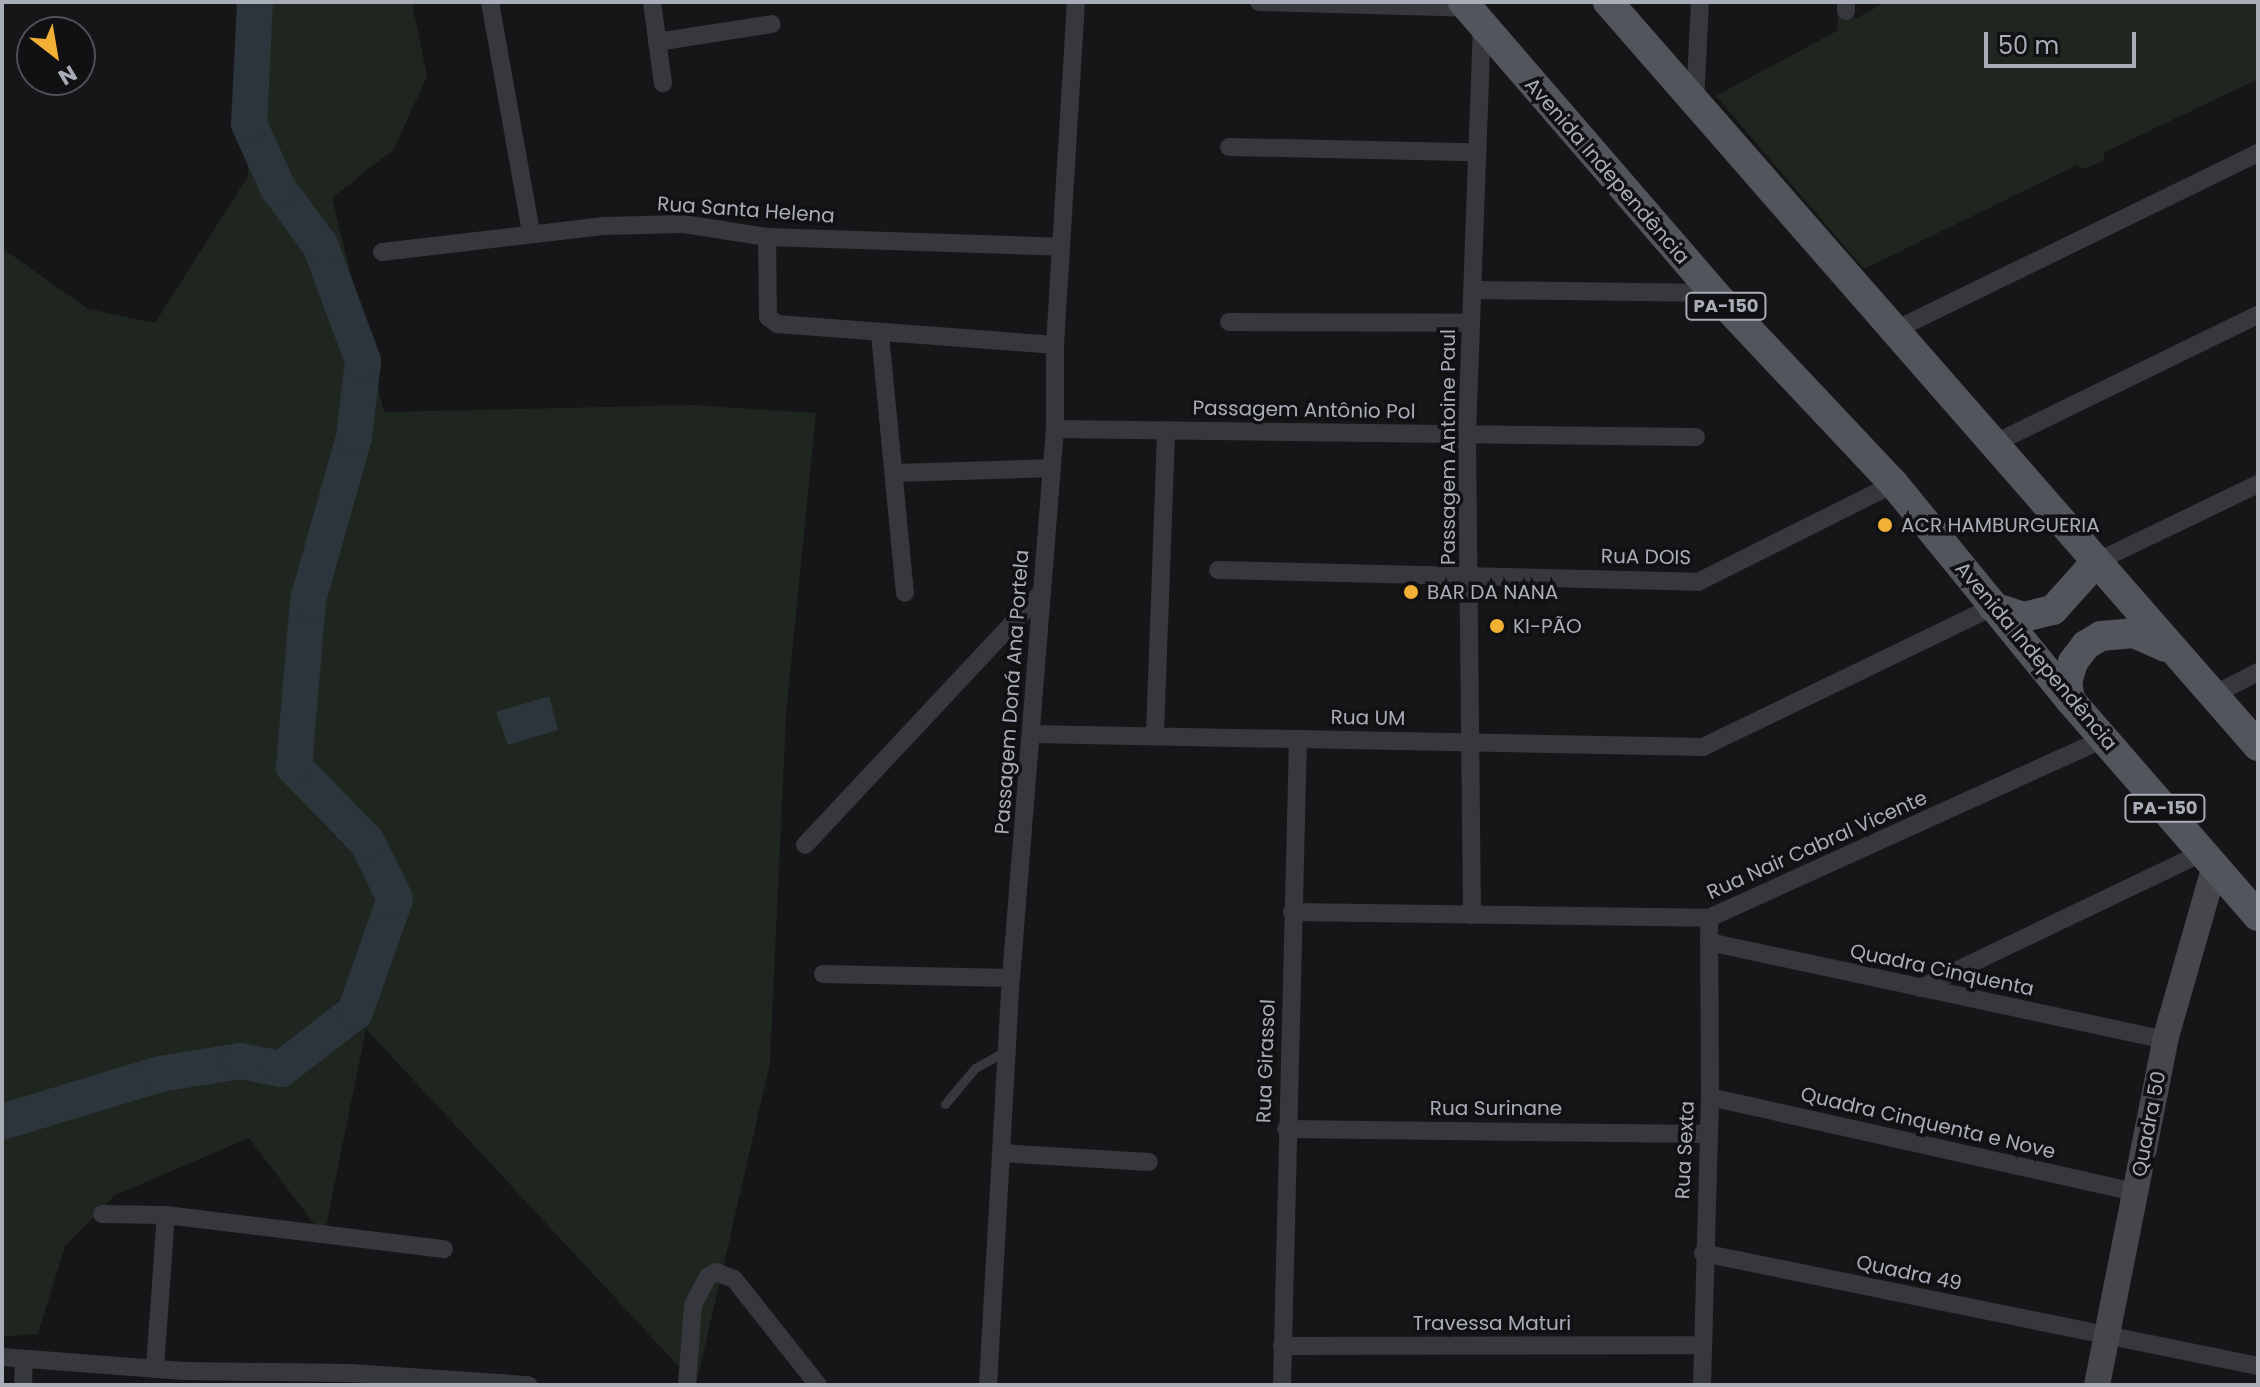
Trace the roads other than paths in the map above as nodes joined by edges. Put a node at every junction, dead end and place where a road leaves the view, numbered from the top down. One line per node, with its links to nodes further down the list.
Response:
1 (490, 2): 16 (street)
2 (652, 2): 10 (street)
3 (1076, 2): 18 (street, Passagem Doná Ana Portela)
4 (1259, 2): 7 (street)
5 (1608, 2): 12 (main road)
6 (1700, 2): 12 (street)
7 (1296, 3): 8 (street)
8 (1471, 13): 14 (street, Passagem Antoine Paul); 21 (main road, Avenida Independência / PA-150)
9 (772, 24): 10 (street)
10 (657, 42): 11 (street)
11 (663, 83)
12 (1695, 106): 25 (main road)
13 (1229, 147): 14 (street)
14 (1474, 152): 20 (street, Passagem Antoine Paul)
15 (2258, 153): 25 (street)
16 (531, 233): 17 (street, Rua Santa Helena); 19 (street, Rua Santa Helena)
17 (767, 237): 18 (street, Rua Santa Helena); 26 (street)
18 (1061, 247): 27 (street, Passagem Doná Ana Portela)
19 (382, 252)
20 (1474, 290): 21 (street); 24 (street, Passagem Antoine Paul)
21 (1714, 293): 35 (main road, Avenida Independência / PA-150)
22 (2258, 315): 32 (street)
23 (1229, 322): 24 (street)
24 (1471, 323): 30 (street, Passagem Antoine Paul)
25 (1897, 329): 32 (main road)
26 (880, 334): 27 (street); 34 (street)
27 (1055, 345): 28 (street, Passagem Doná Ana Portela)
28 (1055, 429): 29 (street, Passagem Antônio Pol); 33 (street, Passagem Doná Ana Portela)
29 (1166, 430): 30 (street, Passagem Antônio Pol); 48 (street)
30 (1467, 433): 31 (street, Passagem Antônio Pol); 39 (street, Passagem Antoine Paul)
31 (1696, 437)
32 (1993, 444): 37 (main road)
33 (1051, 468): 34 (street); 40 (street, Passagem Doná Ana Portela)
34 (895, 473): 41 (street)
35 (1894, 484): 39 (street, RuA DOIS); 42 (main road, Avenida Independência / PA-150)
36 (2258, 484): 37 (street)
37 (2096, 562): 42 (main road); 43 (main road)
38 (1218, 570): 39 (street)
39 (1469, 574): 51 (street, Passagem Antoine Paul)
40 (1042, 592): 47 (street, Passagem Doná Ana Portela); 53 (street)
41 (905, 593)
42 (1993, 607): 46 (main road, Avenida Independência / PA-150); 51 (street, Rua UM)
43 (2174, 651): 45 (main road); 46 (main road)
44 (2258, 672): 45 (street)
45 (2213, 695): 52 (main road)
46 (2070, 700): 50 (main road, Avenida Independência / PA-150)
47 (1033, 734): 48 (street, Rua UM); 61 (street, Passagem Doná Ana Portela)
48 (1155, 734): 49 (street, Rua UM)
49 (1298, 739): 51 (street, Rua UM); 55 (street, Rua Girassol)
50 (2104, 739): 54 (main road, Avenida Independência / PA-150); 58 (street, Rua Nair Cabral Vicente)
51 (1470, 741): 56 (street, Passagem Antoine Paul)
52 (2258, 746)
53 (805, 845)
54 (2210, 859): 57 (main road, Avenida Independência / PA-150); 62 (street); 63 (street, Quadra 50)
55 (1292, 912): 56 (street, Rua Nair Cabral Vicente); 67 (street, Rua Girassol)
56 (1472, 915): 58 (street, Rua Nair Cabral Vicente)
57 (2258, 916)
58 (1709, 918): 59 (street, Rua Sexta)
59 (1709, 942): 62 (street, Quadra Cinquenta); 65 (street, Rua Sexta)
60 (823, 974): 61 (street)
61 (1011, 978): 64 (street, Passagem Doná Ana Portela)
62 (1920, 988): 63 (street, Quadra Cinquenta)
63 (2165, 1040): 71 (street, Quadra 50)
64 (1009, 1049): 66 (lane); 69 (street, Passagem Doná Ana Portela)
65 (1710, 1097): 68 (street, Rua Sexta); 71 (street, Quadra Cinquenta e Nove)
66 (945, 1104)
67 (1286, 1129): 68 (street, Rua Surinane); 78 (street, Rua Girassol)
68 (1705, 1134): 75 (street, Rua Sexta)
69 (1001, 1153): 70 (street); 87 (street, Passagem Doná Ana Portela)
70 (1149, 1162)
71 (2136, 1192): 76 (street, Quadra 50)
72 (102, 1214): 73 (street)
73 (166, 1215): 74 (street); 82 (street)
74 (444, 1249)
75 (1703, 1253): 76 (street, Quadra 49); 77 (street, Rua Sexta)
76 (2107, 1336): 81 (street, Quadra 49); 90 (street, Quadra 50)
77 (1703, 1345): 78 (street, Travessa Maturi); 89 (street, Rua Sexta)
78 (1282, 1346): 88 (street, Rua Girassol)
79 (2, 1357): 80 (street)
80 (24, 1359): 82 (street); 83 (street)
81 (2258, 1366)
82 (155, 1367): 84 (street)
83 (23, 1385)
84 (529, 1385)
85 (687, 1385): 86 (street)
86 (818, 1385)
87 (988, 1385)
88 (1282, 1385)
89 (1702, 1385)
90 (2097, 1385)

